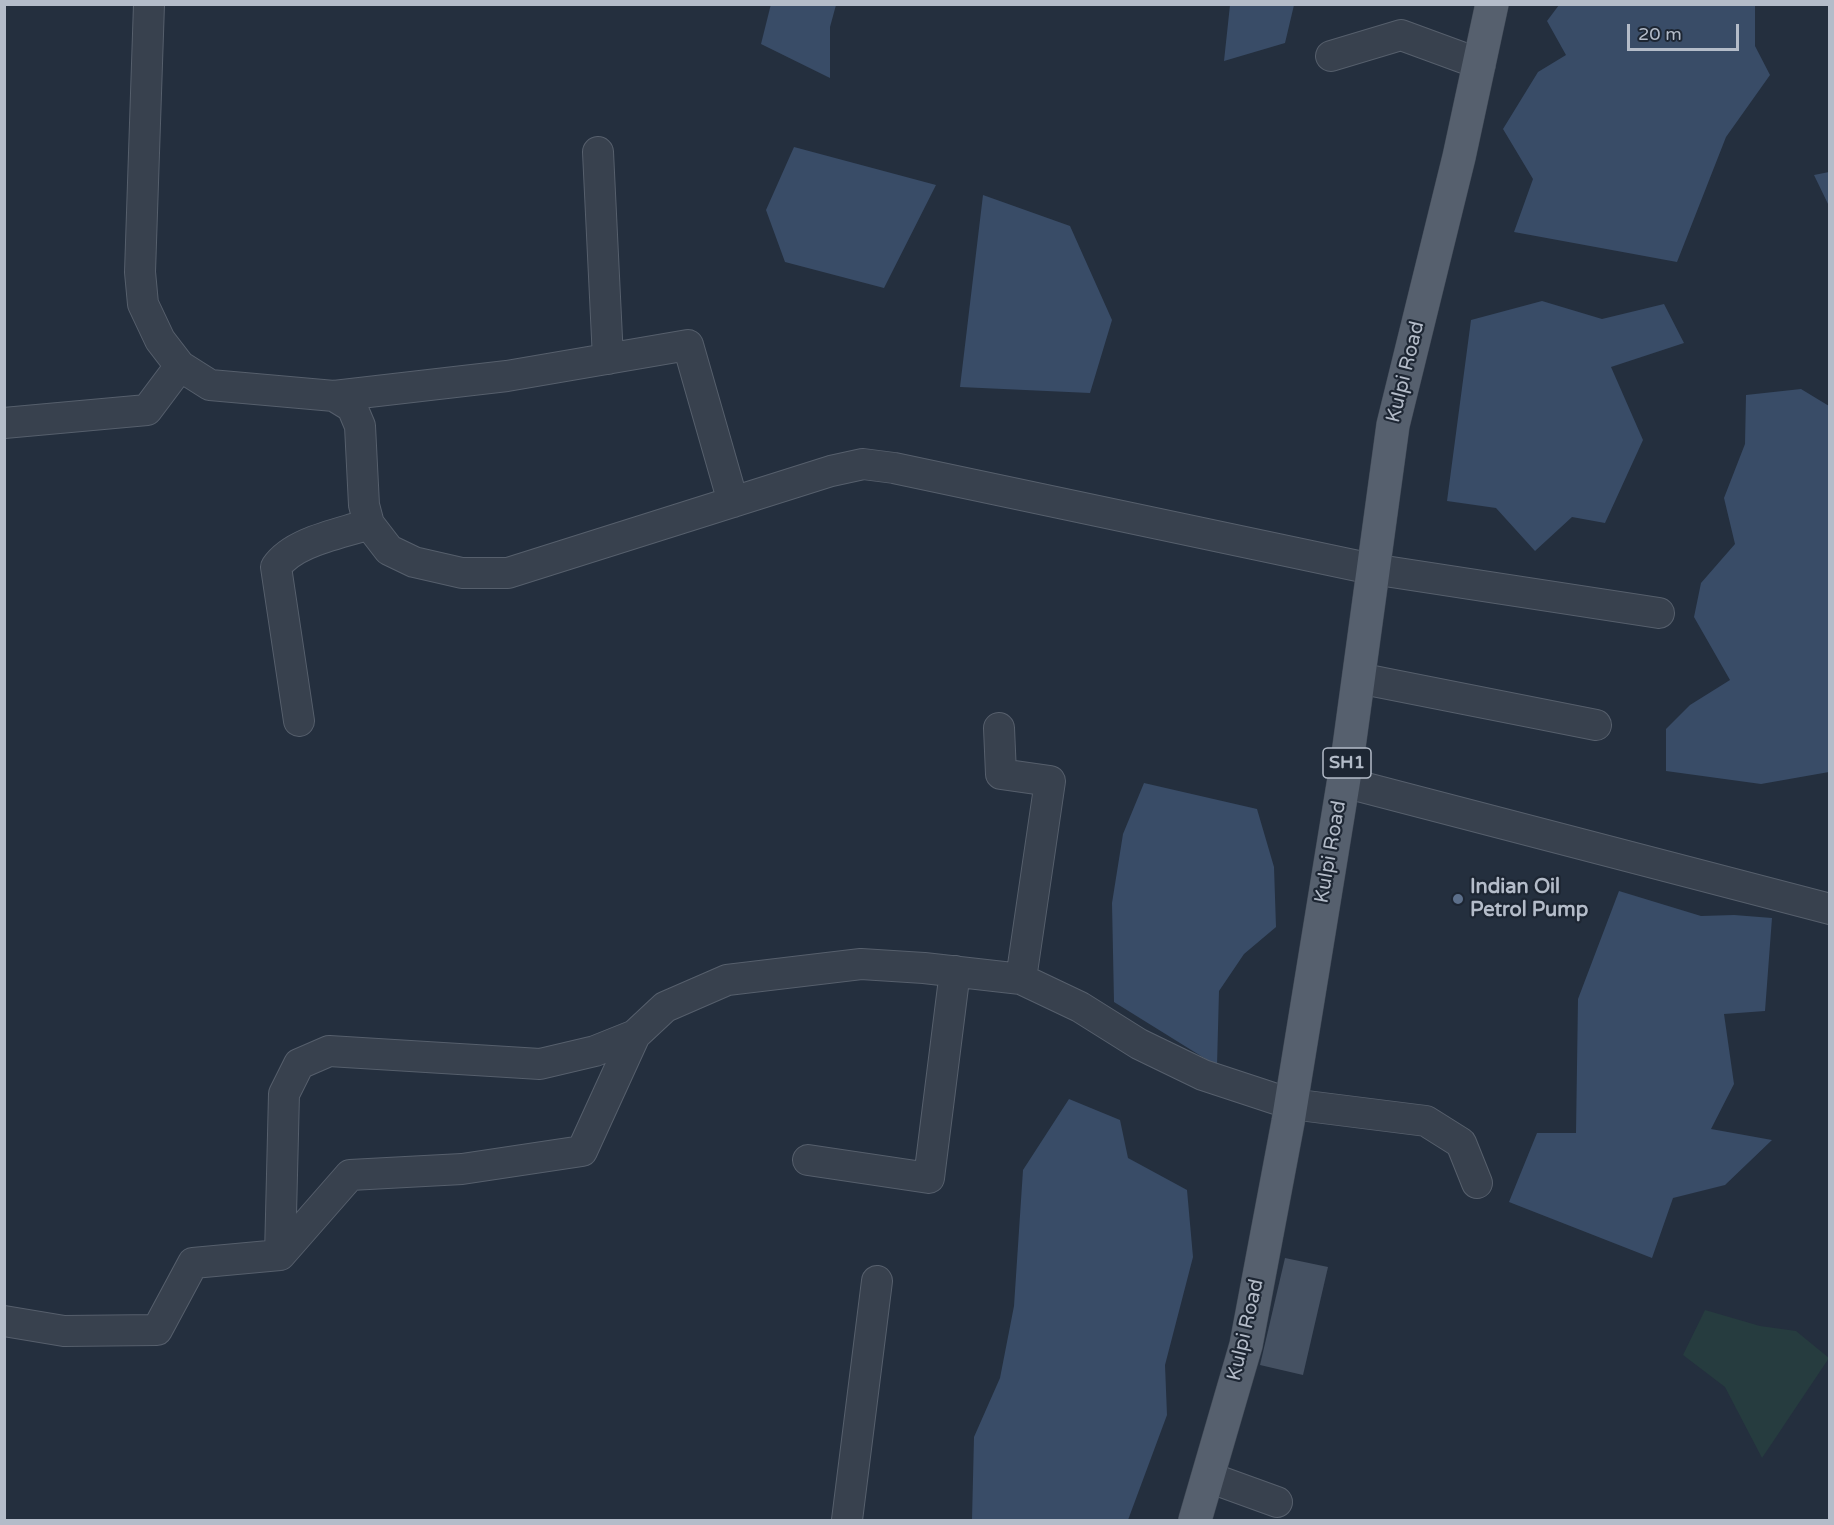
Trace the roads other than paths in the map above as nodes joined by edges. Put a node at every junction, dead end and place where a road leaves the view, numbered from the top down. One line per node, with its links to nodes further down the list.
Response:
1 (149, 4): 7 (street)
2 (1492, 4): 4 (main road, Kulpi Road / SH1)
3 (1331, 56): 4 (street)
4 (1479, 64): 12 (main road, Kulpi Road / SH1)
5 (598, 152): 6 (street)
6 (608, 359): 8 (street); 10 (street)
7 (180, 366): 8 (street); 9 (street)
8 (334, 396): 11 (street)
9 (4, 423)
10 (733, 502): 11 (street); 12 (street)
11 (369, 524): 15 (street)
12 (1372, 569): 13 (street); 14 (main road, Kulpi Road / SH1)
13 (1659, 613)
14 (1358, 678): 16 (street); 18 (main road, Kulpi Road / SH1)
15 (299, 721)
16 (1596, 725)
17 (999, 728): 21 (street)
18 (1343, 782): 19 (street); 23 (main road, Kulpi Road / SH1)
19 (1830, 909)
20 (955, 971): 21 (street); 22 (street); 24 (street)
21 (1021, 979): 23 (street)
22 (635, 1035): 26 (street); 26 (street)
23 (1291, 1104): 25 (street); 29 (main road, Kulpi Road / SH1)
24 (808, 1160)
25 (1476, 1183)
26 (280, 1255): 28 (street)
27 (877, 1281): 31 (street)
28 (4, 1321)
29 (1208, 1477): 30 (street); 32 (main road, Kulpi Road / SH1)
30 (1277, 1502)
31 (847, 1521)
32 (1195, 1521)

